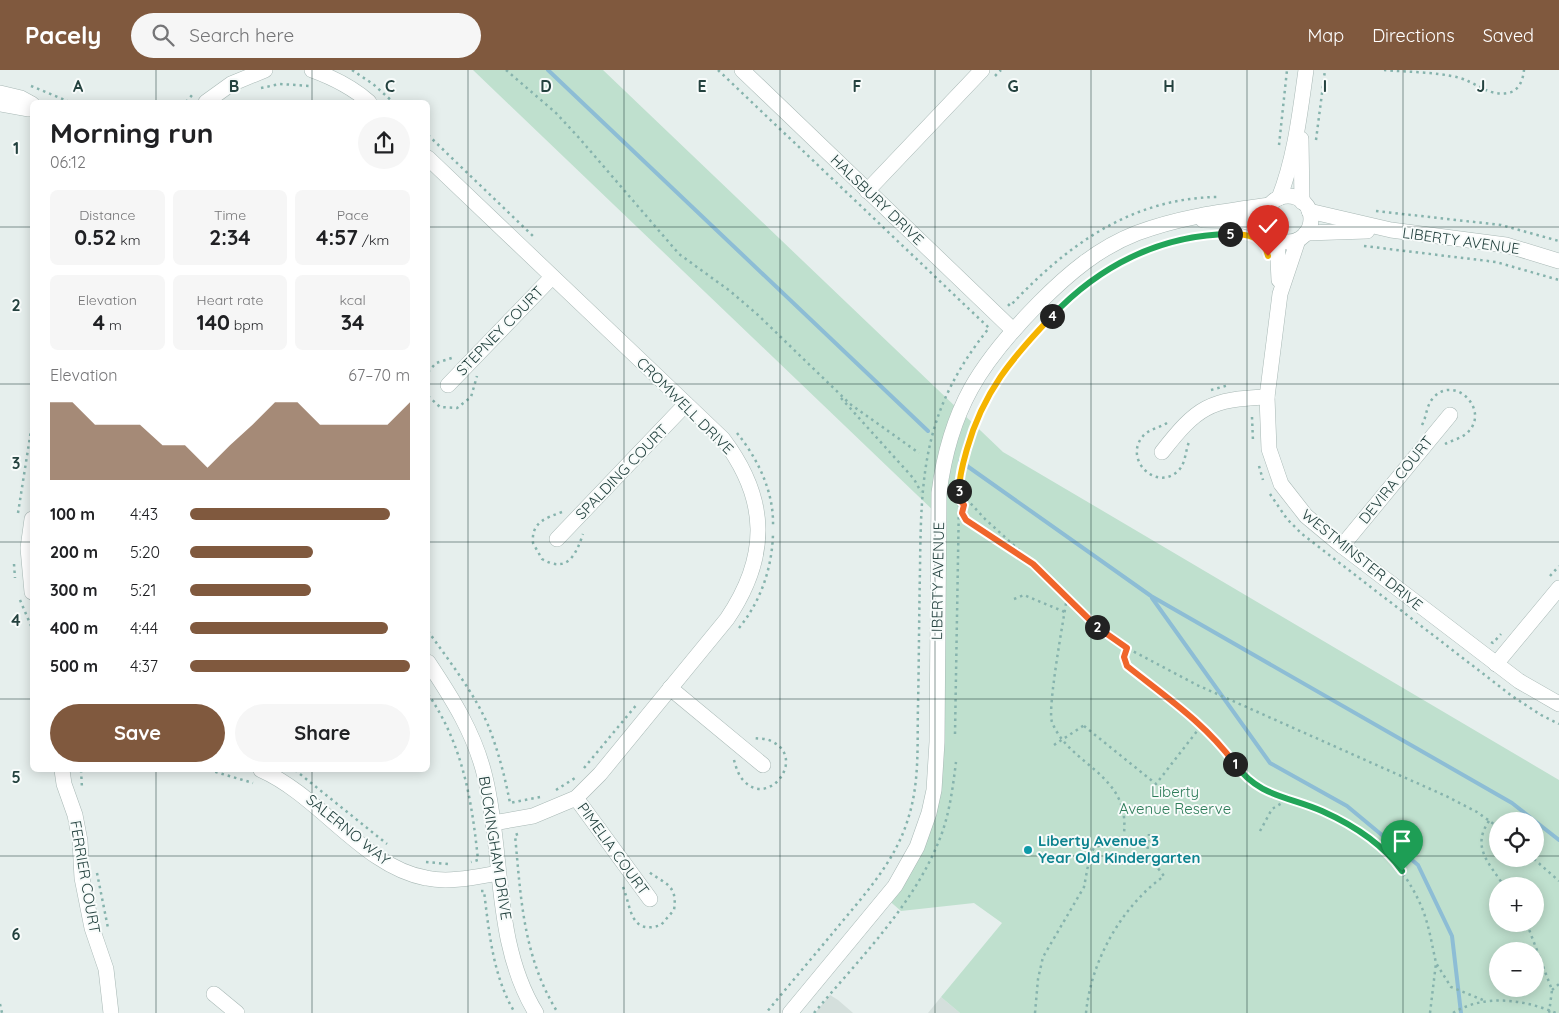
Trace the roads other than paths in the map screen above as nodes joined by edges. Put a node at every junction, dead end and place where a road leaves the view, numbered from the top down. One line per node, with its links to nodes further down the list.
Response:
1 (265, 70): 7 (street)
2 (312, 70): 8 (street)
3 (742, 70): 14 (street, HALSBURY DRIVE)
4 (982, 70): 14 (street)
5 (1306, 70): 12 (street)
6 (0, 93): 9 (street)
7 (209, 100)
8 (367, 100)
9 (30, 103)
10 (0, 104): 11 (street)
11 (30, 109)
12 (1301, 110): 15 (street); 16 (street)
13 (430, 160): 22 (street, CROMWELL DRIVE)
14 (866, 191): 24 (street, HALSBURY DRIVE)
15 (1274, 201): 16 (street); 17 (street, LIBERTY AVENUE); 19 (street)
16 (1306, 206): 18 (street, LIBERTY AVENUE); 20 (street)
17 (1184, 218): 19 (street, LIBERTY AVENUE); 24 (street, LIBERTY AVENUE)
18 (1391, 230): 20 (street, LIBERTY AVENUE); 21 (street, LIBERTY AVENUE)
19 (1272, 234): 20 (street); 23 (street, WESTMINSTER DRIVE)
20 (1302, 236): 23 (street, WESTMINSTER DRIVE)
21 (1559, 261)
22 (552, 277): 25 (street, STEPNEY COURT); 27 (street, CROMWELL DRIVE)
23 (1280, 294): 26 (street, WESTMINSTER DRIVE)
24 (1013, 330): 50 (street, LIBERTY AVENUE)
25 (448, 384)
26 (1267, 398): 29 (street); 32 (street, WESTMINSTER DRIVE)
27 (686, 404): 31 (street, SPALDING COURT); 37 (street, CROMWELL DRIVE)
28 (1450, 415): 32 (street, DEVIRA COURT)
29 (1162, 452)
30 (30, 534): 33 (street)
31 (557, 539)
32 (1342, 546): 35 (street, WESTMINSTER DRIVE)
33 (30, 570)
34 (1559, 588): 35 (street)
35 (1496, 664): 38 (street, WESTMINSTER DRIVE)
36 (430, 665): 43 (street, BUCKINGHAM DRIVE)
37 (670, 688): 39 (street); 42 (street, CROMWELL DRIVE)
38 (1559, 704)
39 (763, 765)
40 (62, 772): 48 (street, FERRIER COURT)
41 (265, 772): 44 (street, SALERNO WAY)
42 (576, 798): 43 (street, CROMWELL DRIVE); 45 (street, PIMELIA COURT)
43 (493, 822): 44 (street, BUCKINGHAM DRIVE)
44 (498, 873): 49 (street, BUCKINGHAM DRIVE)
45 (650, 900)
46 (214, 994): 47 (street)
47 (232, 1011)
48 (111, 1013)
49 (536, 1013)
50 (790, 1013)

